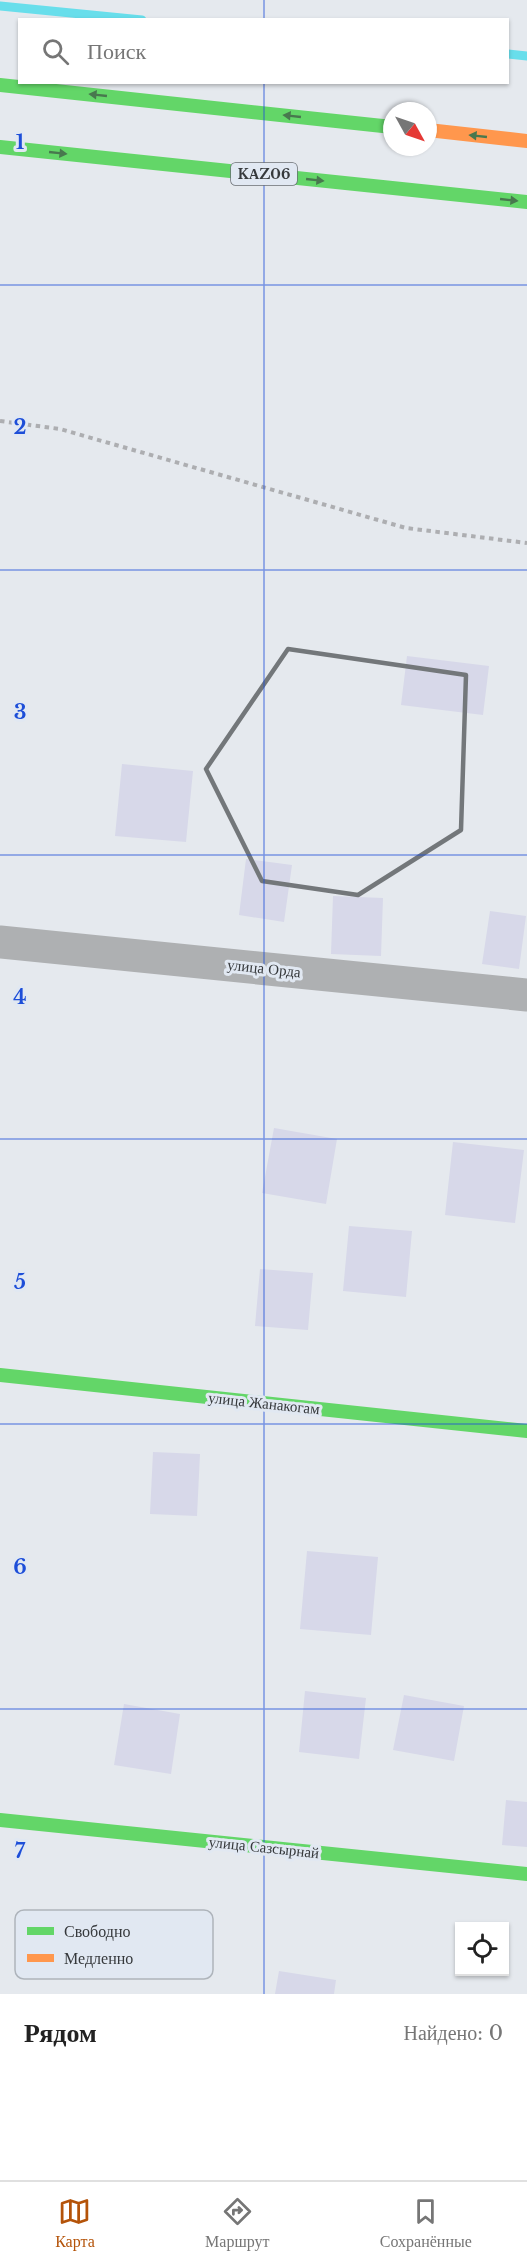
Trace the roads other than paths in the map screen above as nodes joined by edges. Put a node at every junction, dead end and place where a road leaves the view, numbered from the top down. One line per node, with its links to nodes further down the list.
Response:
1 (0, 85): 2 (main road, one-way to 1)
2 (383, 126)
3 (437, 131): 4 (main road, one-way to 3)
4 (527, 141)
5 (0, 147): 6 (main road, KАZ06, one-way to 6)
6 (527, 202)
7 (0, 942): 8 (street, улица Орда)
8 (527, 995)
9 (0, 1375): 10 (main road, улица Жанакогам)
10 (527, 1431)
11 (0, 1820): 12 (main road, улица Сазсырнай)
12 (527, 1874)

